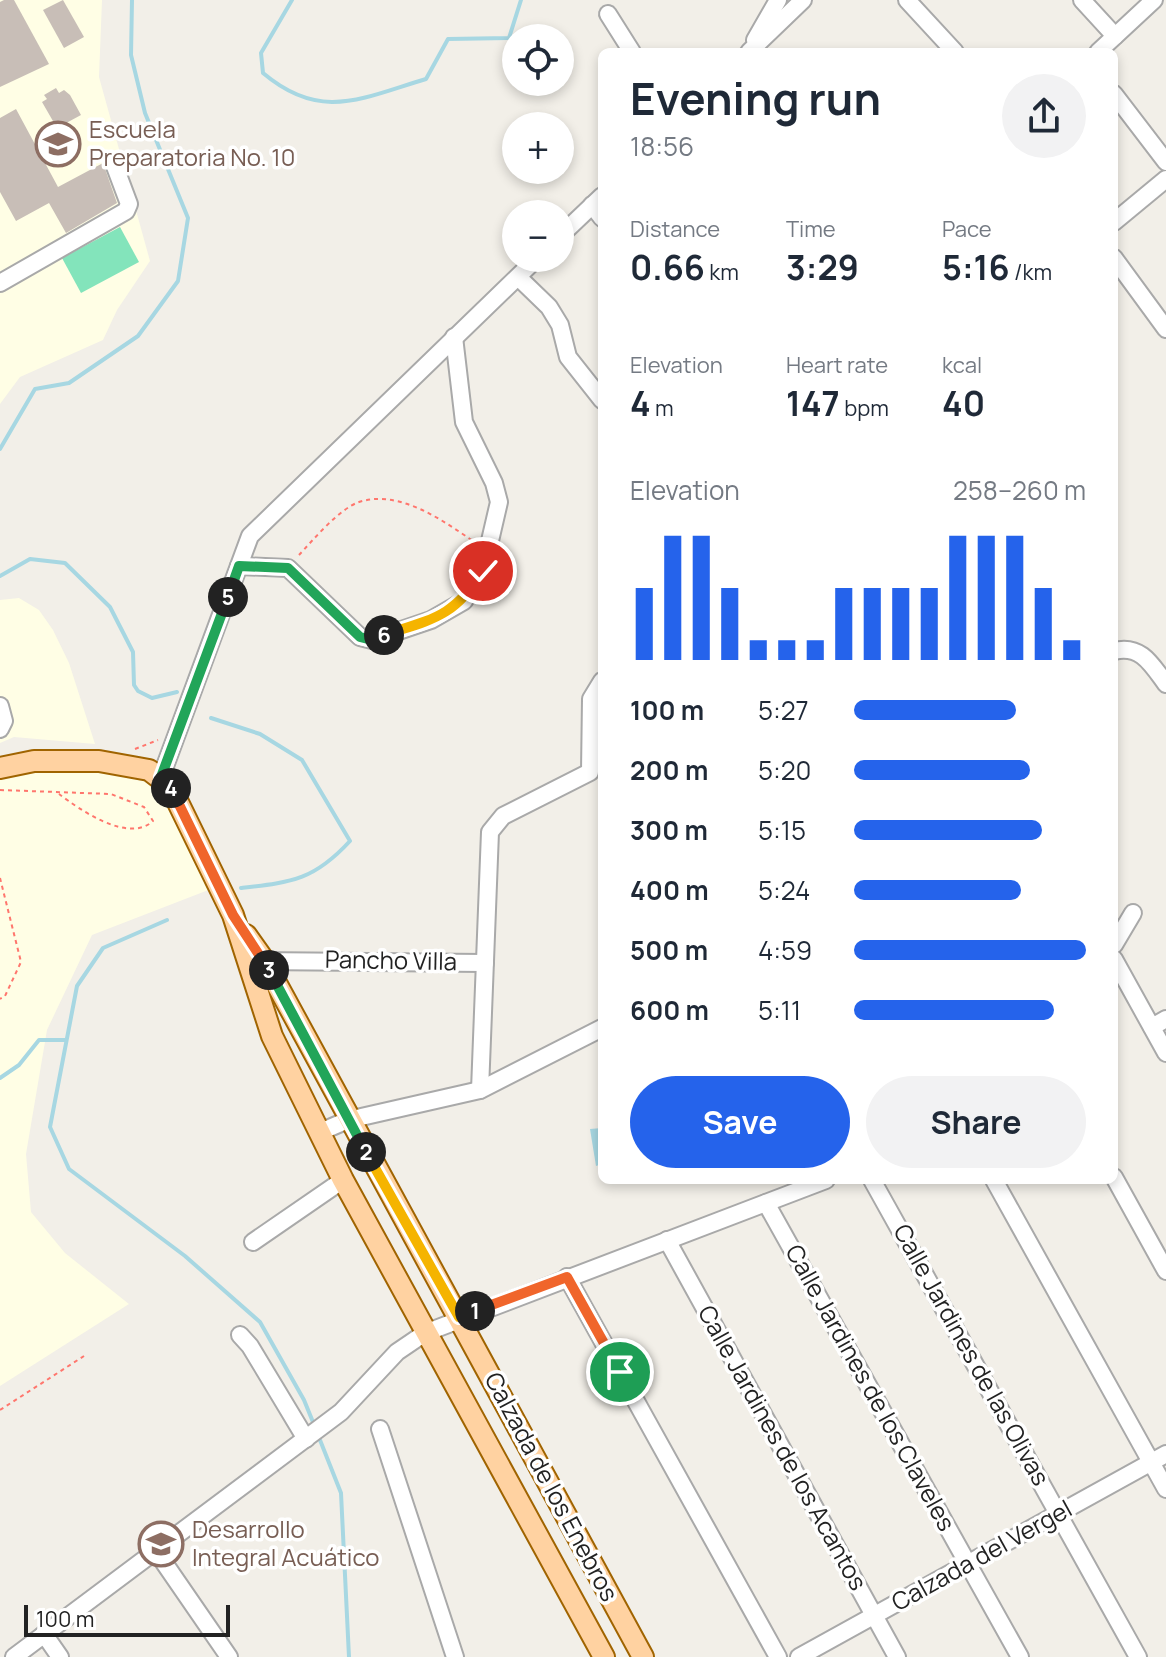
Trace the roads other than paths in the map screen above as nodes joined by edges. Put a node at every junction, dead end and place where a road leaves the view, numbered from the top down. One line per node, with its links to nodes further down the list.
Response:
1 (778, 0): 9 (street)
2 (803, 0): 10 (street)
3 (907, 0): 11 (street)
4 (1082, 0): 7 (street)
5 (1154, 0): 7 (street)
6 (608, 14): 8 (street)
7 (1115, 36): 12 (street)
8 (629, 48)
9 (750, 48)
10 (752, 48)
11 (951, 48)
12 (1102, 48)
13 (1118, 99): 14 (street)
14 (1166, 162)
15 (114, 164): 23 (street)
16 (1166, 179): 18 (street)
17 (598, 207): 19 (street)
18 (1118, 219)
19 (574, 225)
20 (1118, 263): 24 (street)
21 (523, 272): 22 (street)
22 (518, 277): 25 (street); 26 (street)
23 (0, 283)
24 (1166, 329)
25 (454, 337): 27 (street); 27 (street)
26 (598, 395)
27 (239, 566): 34 (street)
28 (1118, 651): 29 (street)
29 (1166, 684)
30 (598, 688): 38 (street)
31 (0, 706): 32 (street)
32 (0, 729)
33 (0, 768): 34 (main road)
34 (161, 777): 37 (main road)
35 (1133, 913): 36 (street)
36 (1118, 938)
37 (256, 961): 38 (street, Pancho Villa); 44 (main road, Calzada de los Enebros); 45 (main road, Calzada de los Enebros)
38 (485, 963): 43 (street)
39 (1118, 965): 40 (street)
40 (1159, 1023): 42 (street)
41 (598, 1030): 43 (street)
42 (1166, 1053)
43 (480, 1090): 44 (street)
44 (348, 1120): 45 (street); 56 (main road, Calzada de los Enebros)
45 (320, 1132): 46 (main road, Calzada de los Enebros)
46 (343, 1180): 53 (street); 57 (main road, Calzada de los Enebros)
47 (816, 1184): 51 (street)
48 (874, 1184): 63 (street, Calle Jardines de las Olivas)
49 (996, 1184): 61 (street)
50 (1118, 1184): 54 (street)
51 (766, 1203): 52 (street); 65 (street, Calle Jardines de los Claveles)
52 (667, 1240): 55 (street); 66 (street, Calle Jardines de los Acantos)
53 (253, 1242)
54 (1166, 1271)
55 (567, 1277): 56 (street); 74 (street)
56 (459, 1317): 57 (street); 73 (main road, Calzada de los Enebros)
57 (425, 1333): 60 (street); 72 (main road, Calzada de los Enebros)
58 (240, 1335): 60 (street)
59 (380, 1429): 71 (street)
60 (308, 1437): 64 (street)
61 (1159, 1458): 62 (street); 63 (street, Calzada del Vergel)
62 (1166, 1489)
63 (1059, 1513): 65 (street, Calzada del Vergel); 78 (street, Calle Jardines de las Olivas)
64 (156, 1551): 67 (street); 70 (street)
65 (969, 1563): 66 (street, Calzada del Vergel); 77 (street, Calle Jardines de los Claveles)
66 (875, 1615): 75 (street, Calzada del Vergel); 76 (street, Calle Jardines de los Acantos)
67 (44, 1634): 68 (street); 69 (street)
68 (14, 1657)
69 (60, 1657)
70 (229, 1657)
71 (455, 1657)
72 (604, 1657)
73 (643, 1657)
74 (778, 1657)
75 (799, 1657)
76 (897, 1657)
77 (1020, 1657)
78 (1138, 1657)

